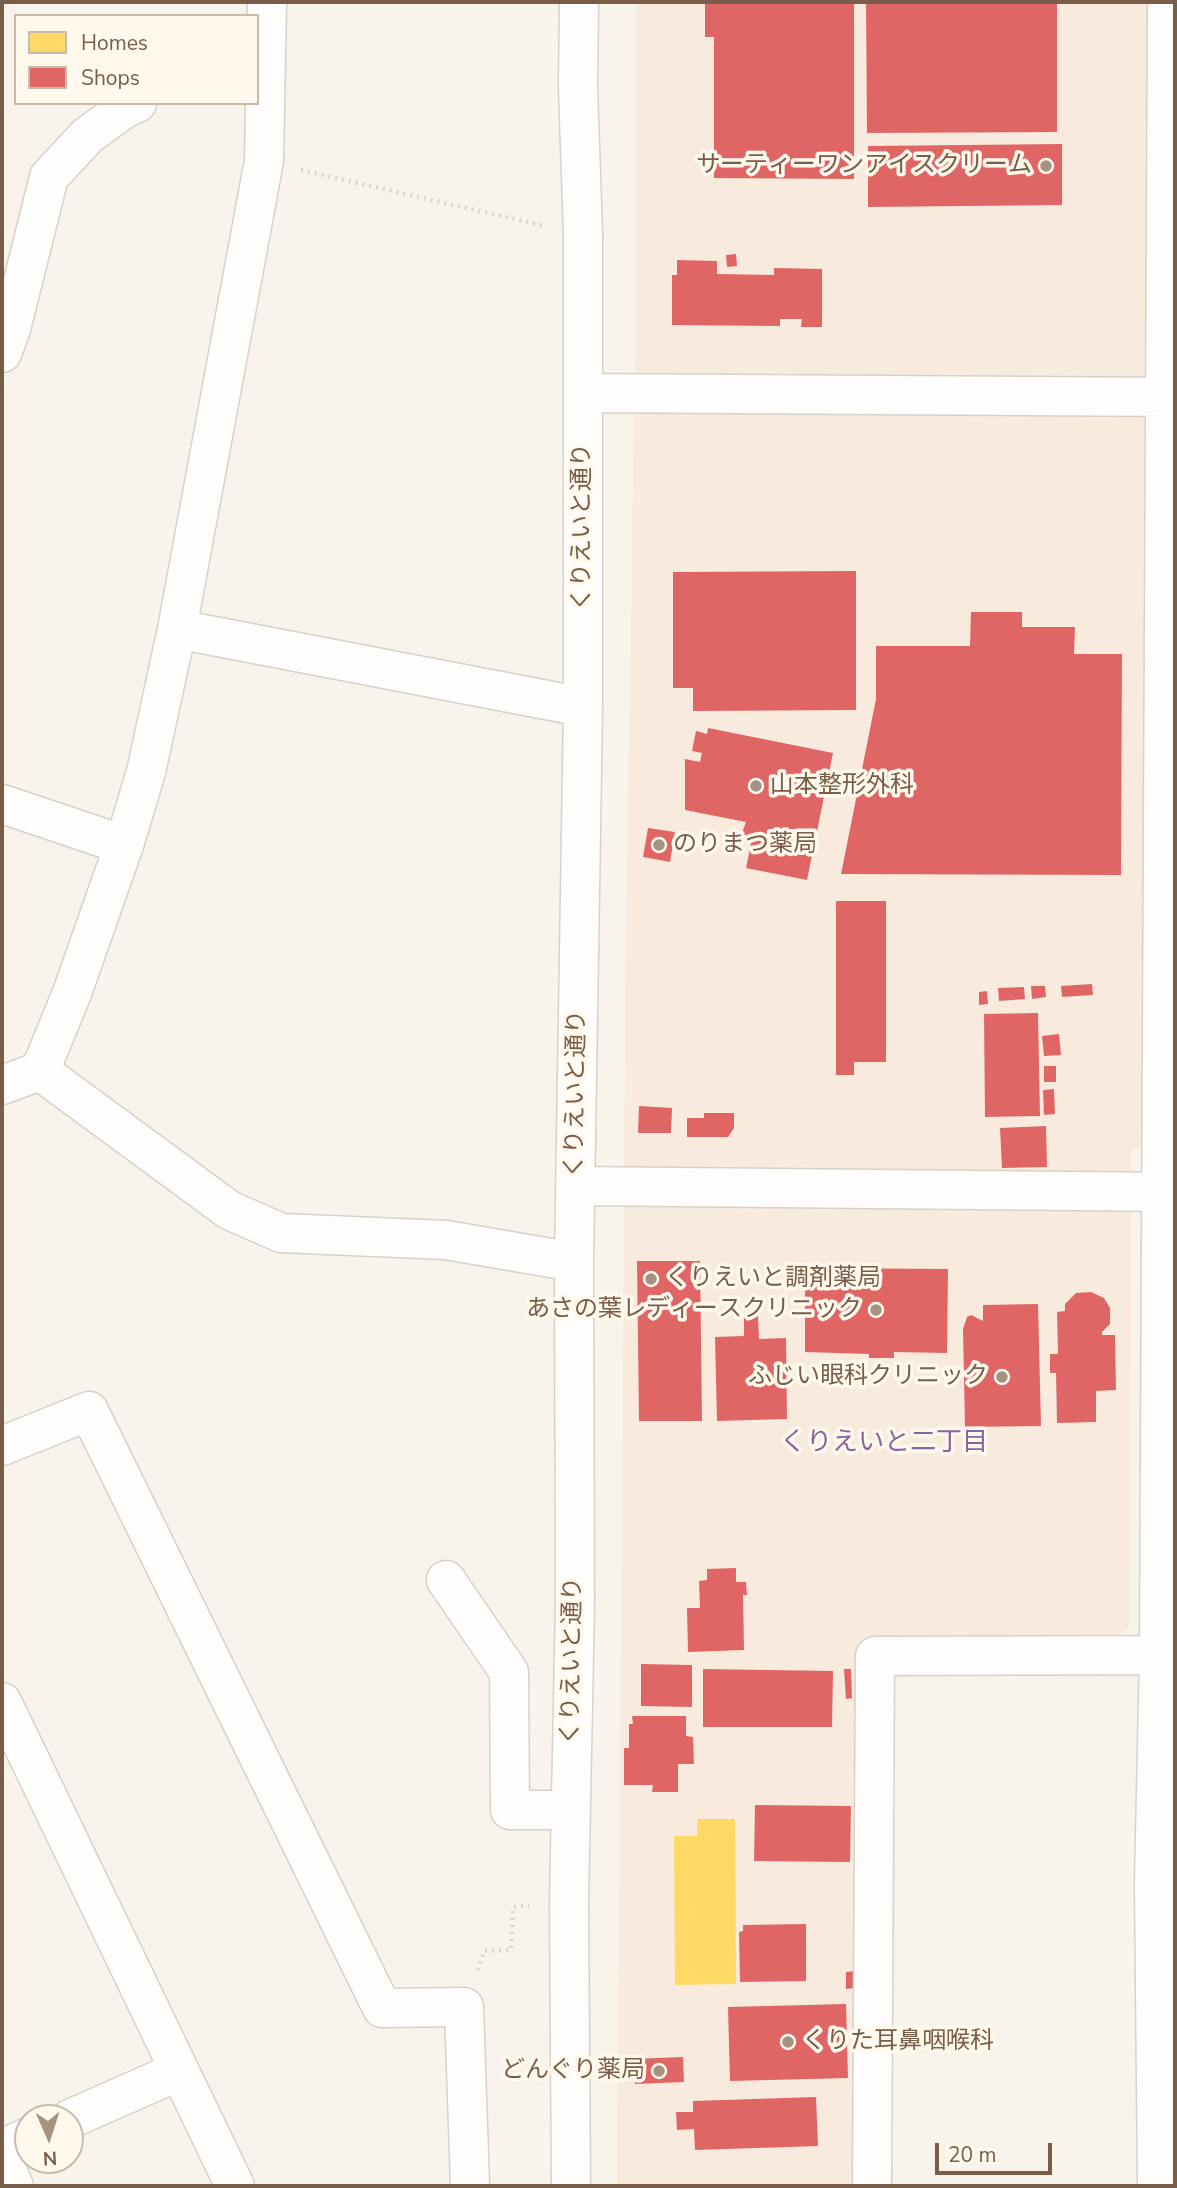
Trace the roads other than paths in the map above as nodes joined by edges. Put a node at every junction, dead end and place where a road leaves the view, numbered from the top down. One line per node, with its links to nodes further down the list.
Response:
1 (267, 2): 4 (street)
2 (579, 2): 7 (street, くりえいと通り)
3 (1167, 2): 8 (street)
4 (262, 75): 9 (street)
5 (132, 105): 6 (street)
6 (2, 353)
7 (583, 393): 8 (street); 10 (street, くりえいと通り)
8 (1170, 397): 16 (street)
9 (177, 629): 10 (street); 12 (street)
10 (583, 707): 15 (street, くりえいと通り)
11 (2, 804): 12 (street)
12 (124, 845): 13 (street)
13 (40, 1071): 14 (street); 17 (street)
14 (2, 1086)
15 (575, 1186): 16 (street); 17 (street, くりえいと通り)
16 (1168, 1192): 18 (street)
17 (574, 1262): 23 (street, くりえいと通り)
18 (1167, 1433): 21 (street)
19 (2, 1446): 31 (street)
20 (446, 1580): 23 (street)
21 (1167, 1655): 24 (street); 33 (street)
22 (2, 1702): 25 (street)
23 (570, 1810): 32 (street, くりえいと通り)
24 (1164, 1883): 26 (street)
25 (179, 2071): 27 (street); 30 (street)
26 (1165, 2105): 34 (street)
27 (84, 2113)
28 (2, 2160): 29 (street)
29 (14, 2186)
30 (235, 2186)
31 (470, 2186)
32 (570, 2186)
33 (872, 2186)
34 (1157, 2186)

